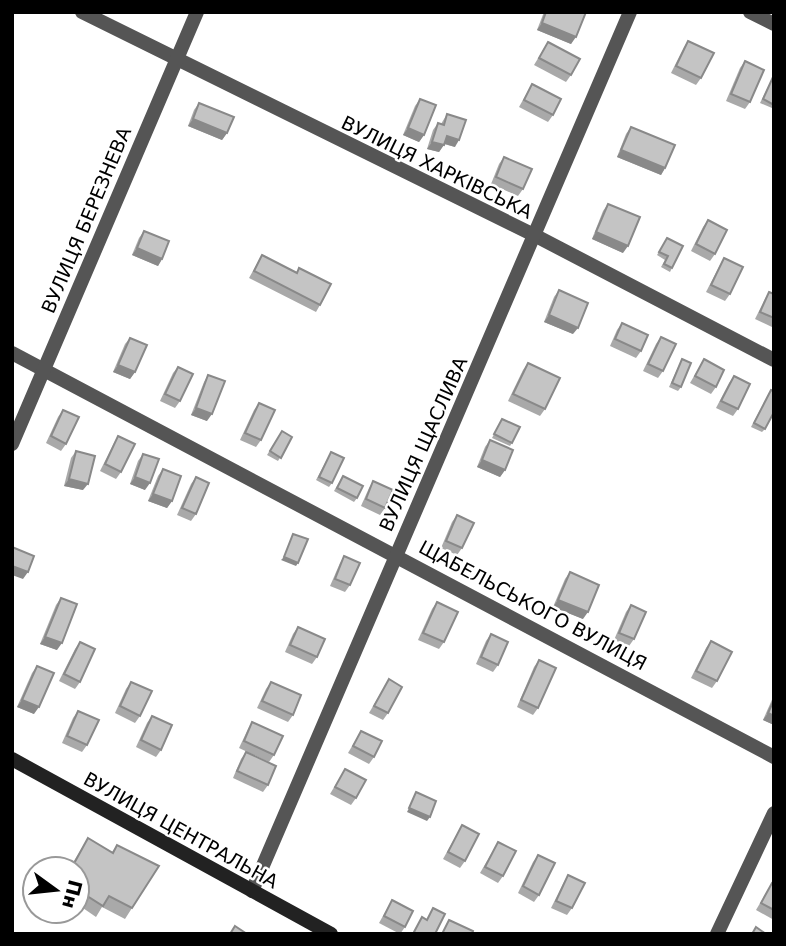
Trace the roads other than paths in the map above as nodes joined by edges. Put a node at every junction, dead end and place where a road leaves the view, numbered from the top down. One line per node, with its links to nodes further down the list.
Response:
1 (82, 12): 6 (street, ВУЛИЦЯ ХАРКІВСЬКА)
2 (197, 12): 6 (street, ВУЛИЦЯ БЕРЕЗНЕВА)
3 (630, 12): 7 (street, ВУЛИЦЯ ЩАСЛИВА)
4 (750, 12): 5 (street)
5 (774, 24)
6 (175, 61): 7 (street, ВУЛИЦЯ ХАРКІВСЬКА); 10 (street, ВУЛИЦЯ БЕРЕЗНЕВА)
7 (536, 236): 9 (street, ВУЛИЦЯ ХАРКІВСЬКА); 12 (street, ВУЛИЦЯ ЩАСЛИВА)
8 (12, 352): 10 (street, ЩАБЕЛЬСЬКОГО ВУЛИЦЯ)
9 (774, 360)
10 (44, 369): 11 (street, ВУЛИЦЯ БЕРЕЗНЕВА); 12 (street, ЩАБЕЛЬСЬКОГО ВУЛИЦЯ)
11 (12, 444)
12 (395, 553): 13 (street, ЩАБЕЛЬСЬКОГО ВУЛИЦЯ); 16 (street, ВУЛИЦЯ ЩАСЛИВА)
13 (774, 757)
14 (12, 759): 16 (main road, ВУЛИЦЯ ЦЕНТРАЛЬНА)
15 (774, 813): 18 (street)
16 (252, 891): 17 (main road, ВУЛИЦЯ ЦЕНТРАЛЬНА)
17 (331, 934)
18 (717, 934)

